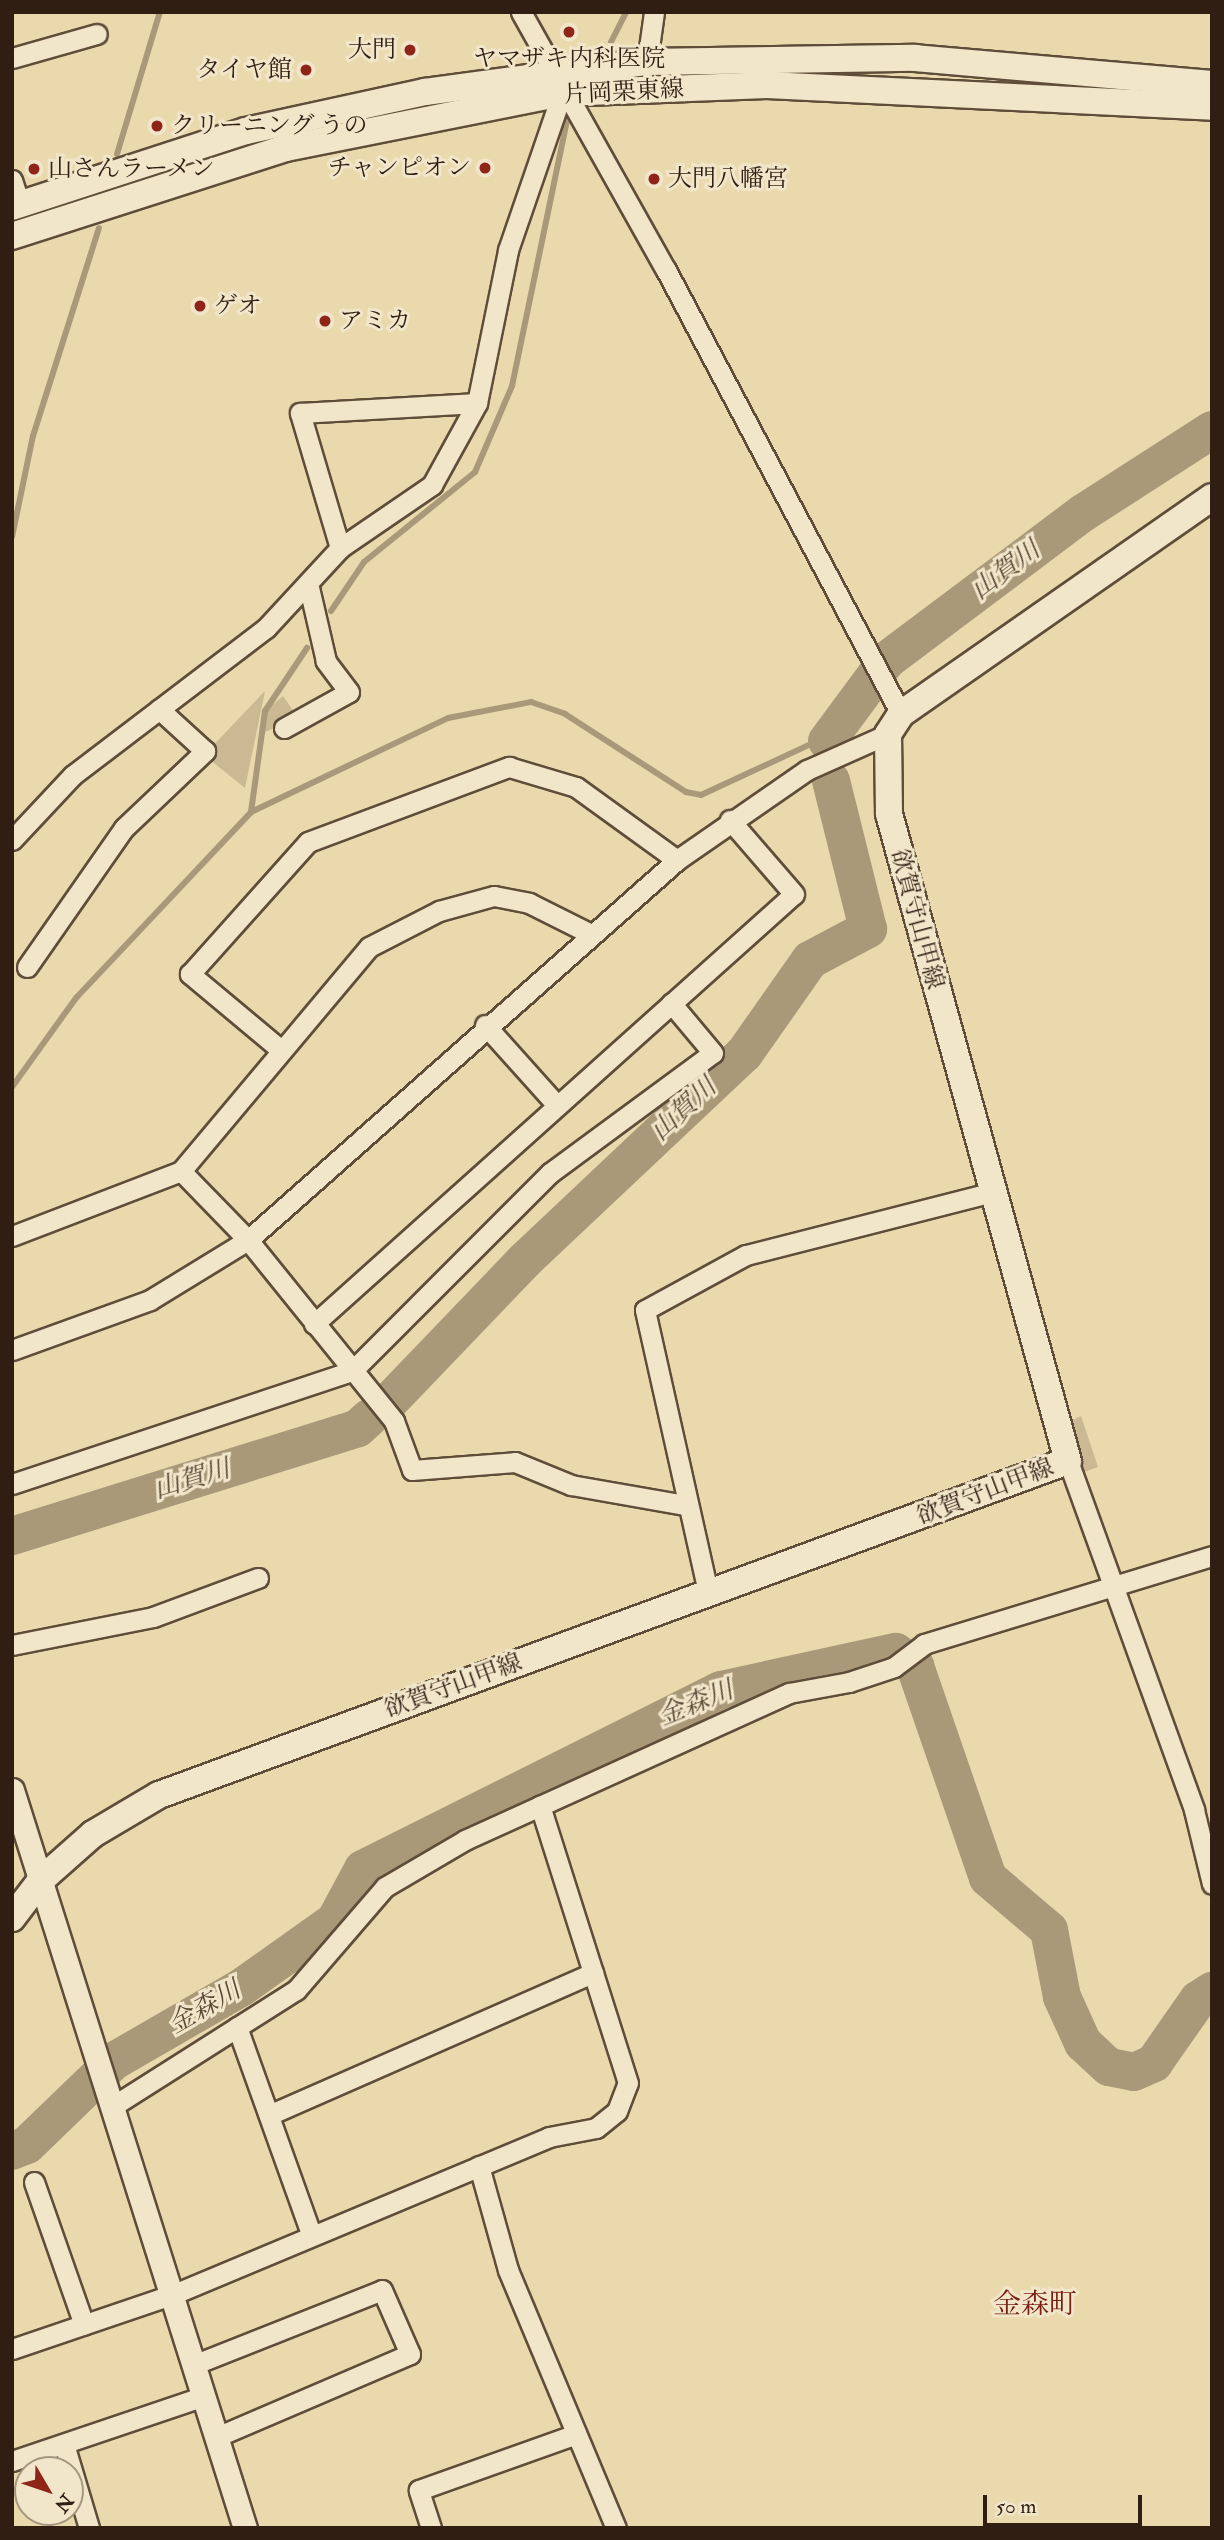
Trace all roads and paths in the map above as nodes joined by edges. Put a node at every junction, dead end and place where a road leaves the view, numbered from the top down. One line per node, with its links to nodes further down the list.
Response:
1 (521, 12): 7 (street)
2 (654, 12): 5 (street)
3 (97, 34): 4 (street)
4 (12, 58)
5 (647, 62): 6 (main road, 片岡栗東線); 7 (main road, 片岡栗東線)
6 (1212, 84)
7 (557, 85): 8 (main road, 片岡栗東線); 9 (main road, 片岡栗東線); 10 (main road, 片岡栗東線); 11 (street); 16 (street)
8 (1212, 107)
9 (15, 197)
10 (12, 236)
11 (477, 403): 13 (street); 13 (street)
12 (1212, 497): 16 (main road)
13 (340, 548): 14 (street)
14 (308, 583): 15 (street); 17 (street)
15 (159, 709): 19 (street); 22 (street)
16 (894, 724): 18 (street); 28 (main road, 欲賀守山甲線)
17 (284, 728)
18 (730, 820): 20 (street); 23 (street)
19 (12, 840)
20 (677, 860): 21 (street); 25 (street)
21 (589, 933): 24 (street); 25 (street)
22 (27, 967)
23 (671, 1003): 26 (street); 33 (street)
24 (485, 1025): 26 (street); 30 (street)
25 (281, 1050): 27 (street)
26 (555, 1103): 31 (street)
27 (181, 1171): 29 (street); 30 (street)
28 (993, 1192): 34 (main road, 欲賀守山甲線); 36 (street)
29 (12, 1236)
30 (247, 1240): 31 (street); 32 (street)
31 (314, 1324): 33 (street)
32 (12, 1350)
33 (352, 1371): 35 (street); 36 (street)
34 (1068, 1461): 39 (street); 40 (main road, 欲賀守山甲線)
35 (12, 1484)
36 (684, 1505): 40 (street)
37 (1212, 1556): 39 (street)
38 (258, 1578): 41 (street)
39 (1113, 1582): 43 (street); 45 (street)
40 (709, 1592): 44 (main road, 欲賀守山甲線)
41 (12, 1646)
42 (12, 1790): 44 (street)
43 (540, 1806): 47 (street); 48 (street)
44 (41, 1880): 46 (main road, 欲賀守山甲線); 49 (street)
45 (1212, 1884)
46 (12, 1918)
47 (593, 1973): 50 (street); 51 (street)
48 (237, 2027): 49 (street); 50 (street)
49 (113, 2106): 54 (street)
50 (269, 2115): 53 (street)
51 (480, 2166): 53 (street); 59 (street)
52 (34, 2182): 55 (street)
53 (312, 2234): 54 (street)
54 (174, 2294): 55 (street); 57 (street)
55 (84, 2325): 56 (street)
56 (12, 2349)
57 (193, 2365): 58 (street); 60 (street)
58 (204, 2396): 60 (street); 61 (street)
59 (576, 2434): 65 (street); 66 (street)
60 (216, 2437): 64 (street)
61 (64, 2444): 62 (street); 63 (street)
62 (12, 2461)
63 (89, 2528)
64 (245, 2528)
65 (432, 2528)
66 (616, 2528)

